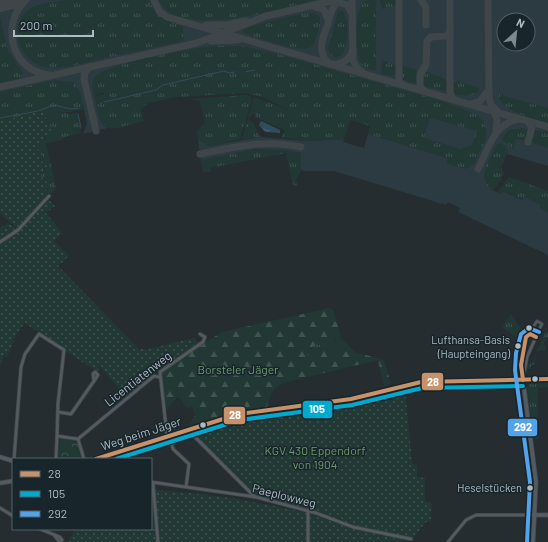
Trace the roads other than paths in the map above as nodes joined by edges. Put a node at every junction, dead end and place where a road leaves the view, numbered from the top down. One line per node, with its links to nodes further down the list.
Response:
1 (49, 196): 2 (street)
2 (0, 242)
3 (537, 321): 3 (street)
4 (200, 334): 5 (street, Licentiatenweg)
5 (159, 377): 11 (street); 13 (street, Licentiatenweg)
6 (548, 379): 7 (street, Weg beim Jäger)
7 (523, 380): 7 (street); 10 (street, Weg beim Jäger); 28 (street)
8 (94, 382): 9 (street)
9 (58, 412): 12 (street); 15 (street)
10 (188, 429): 11 (street, Weg beim Jäger); 24 (street)
11 (168, 435): 18 (street, Weg beim Jäger); 23 (street)
12 (57, 436): 13 (street); 16 (street)
13 (78, 439): 17 (street)
14 (0, 457): 19 (street)
15 (14, 458)
16 (56, 458)
17 (84, 458)
18 (99, 458)
19 (12, 460)
20 (12, 481): 22 (street)
21 (152, 482): 23 (street, Paeplowweg); 33 (street)
22 (0, 483)
23 (186, 487): 24 (street, Paeplowweg)
24 (256, 497): 26 (street, Paeplowweg)
25 (0, 508): 27 (street)
26 (308, 510): 32 (street, Paeplowweg); 34 (street)
27 (12, 515)
28 (535, 515): 29 (street); 35 (street); 36 (street)
29 (548, 515)
30 (42, 530): 31 (street)
31 (54, 535)
32 (411, 539)
33 (158, 542)
34 (308, 542)
35 (448, 542)
36 (533, 542)

